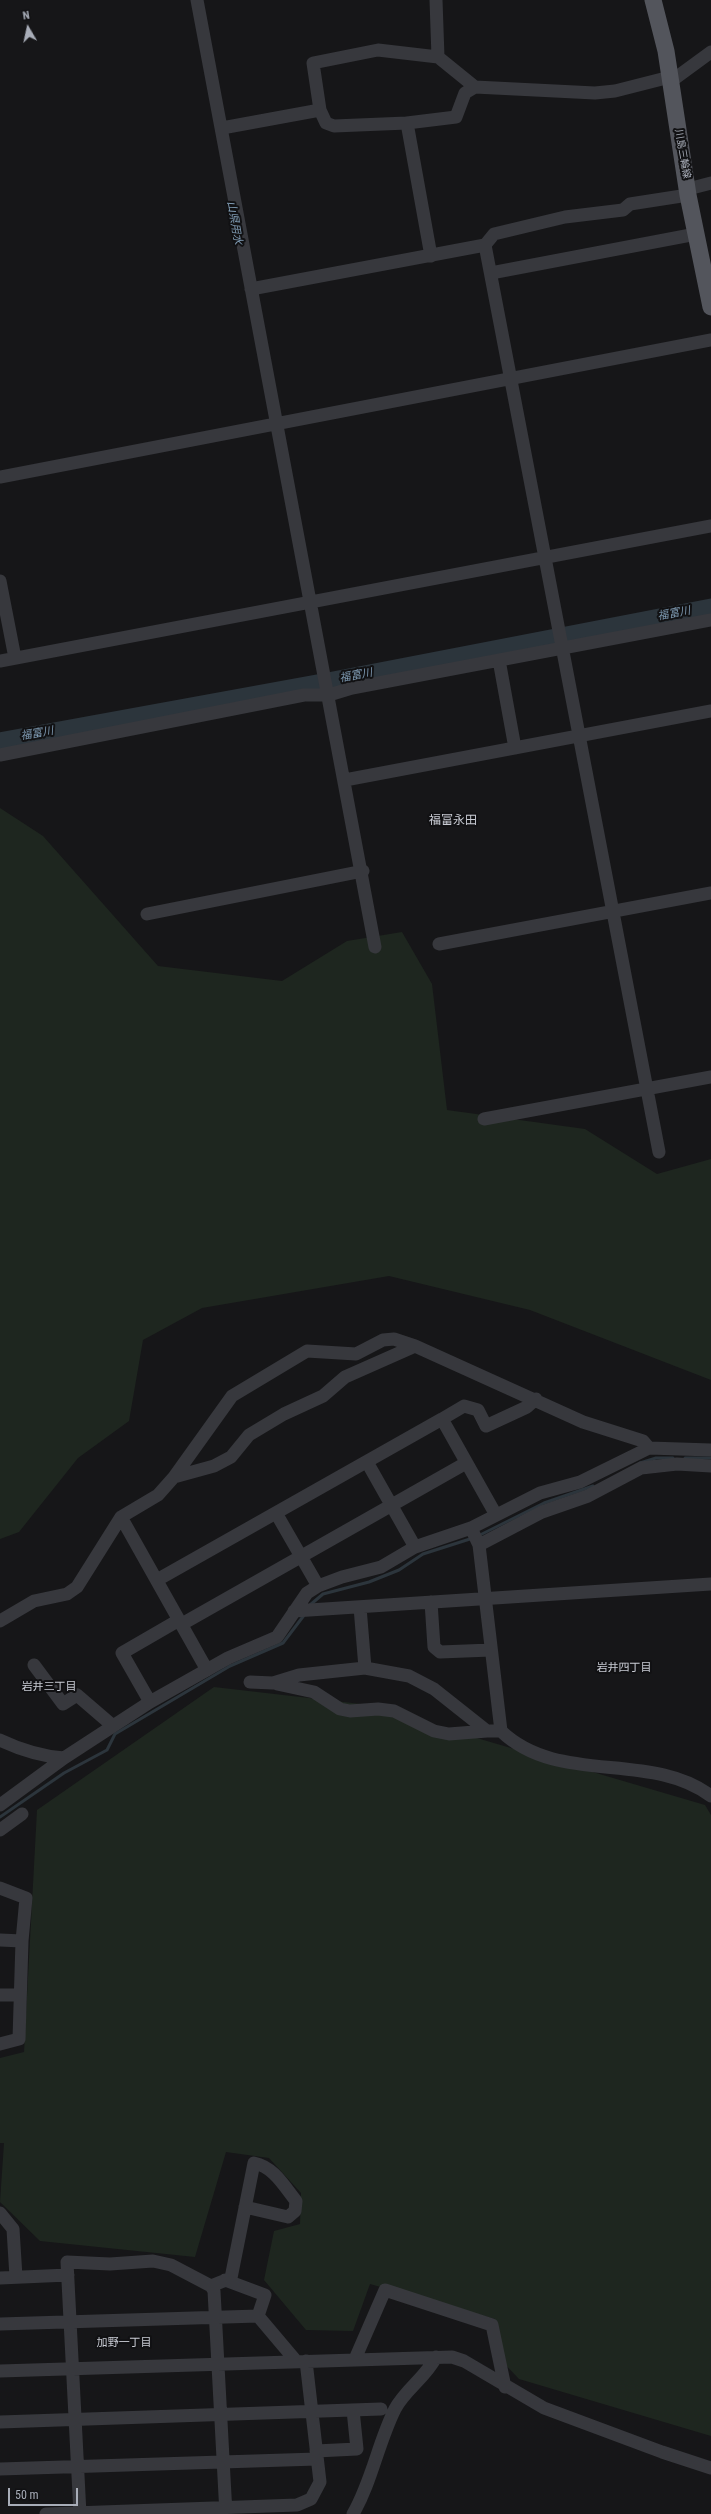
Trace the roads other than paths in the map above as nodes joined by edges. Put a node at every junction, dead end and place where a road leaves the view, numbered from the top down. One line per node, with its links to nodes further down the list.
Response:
1 (198, 0): 10 (street)
2 (436, 0): 5 (street)
3 (653, 0): 6 (main road, 川島三輪線)
4 (711, 52): 6 (street)
5 (438, 57): 7 (street); 8 (street)
6 (670, 80): 7 (street); 12 (main road, 川島三輪線)
7 (474, 87): 9 (street)
8 (320, 110): 9 (street); 10 (street)
9 (407, 123): 15 (street)
10 (222, 128): 17 (street)
11 (711, 183): 12 (street)
12 (688, 192): 13 (main road, 川島三輪線); 14 (street)
13 (696, 234): 16 (street); 18 (main road, 川島三輪線)
14 (485, 245): 15 (street); 16 (street)
15 (431, 256): 17 (street)
16 (491, 273): 20 (street)
17 (251, 289): 21 (street)
18 (711, 307)
19 (711, 340): 20 (street)
20 (511, 378): 21 (street); 24 (street)
21 (276, 424): 22 (street); 26 (street)
22 (0, 477)
23 (711, 526): 24 (street)
24 (546, 558): 26 (street); 28 (street)
25 (0, 581): 29 (street)
26 (311, 602): 29 (street); 32 (street)
27 (711, 620): 28 (street)
28 (562, 647): 30 (street); 34 (street)
29 (15, 658): 31 (street)
30 (499, 660): 32 (street); 35 (street)
31 (0, 661)
32 (329, 692): 36 (street); 37 (street)
33 (711, 711): 34 (street)
34 (579, 736): 35 (street); 40 (street)
35 (516, 748): 37 (street)
36 (0, 755)
37 (345, 780): 38 (street)
38 (363, 872): 41 (street); 43 (street)
39 (711, 893): 40 (street)
40 (613, 911): 42 (street); 45 (street)
41 (147, 914)
42 (439, 944)
43 (375, 947)
44 (711, 1077): 45 (street)
45 (647, 1089): 46 (street); 47 (street)
46 (484, 1119)
47 (659, 1152)
48 (416, 1346): 49 (street); 56 (street); 56 (street)
49 (536, 1400): 50 (street); 51 (street)
50 (442, 1419): 53 (street); 54 (street)
51 (649, 1448): 52 (street); 59 (street)
52 (711, 1450)
53 (368, 1462): 57 (street); 58 (street)
54 (466, 1463): 57 (street); 59 (street)
55 (711, 1466): 61 (street)
56 (174, 1477): 60 (street)
57 (392, 1505): 62 (street); 63 (street)
58 (276, 1513): 63 (street); 64 (street)
59 (496, 1516): 61 (street)
60 (121, 1517): 64 (street); 71 (street)
61 (475, 1537): 62 (street); 67 (street)
62 (415, 1547): 66 (street)
63 (301, 1557): 66 (street); 72 (street)
64 (157, 1580): 72 (street)
65 (711, 1584): 67 (street)
66 (318, 1586): 70 (street)
67 (485, 1599): 68 (street); 73 (street)
68 (431, 1602): 69 (street); 73 (street)
69 (360, 1607): 70 (street); 75 (street)
70 (304, 1610): 76 (street)
71 (0, 1621)
72 (180, 1622): 76 (street); 79 (street)
73 (491, 1650): 81 (street)
74 (34, 1665): 80 (street)
75 (365, 1668): 78 (street); 81 (street)
76 (207, 1670): 79 (street)
77 (250, 1682): 78 (street)
78 (273, 1683): 81 (street)
79 (150, 1702): 80 (street)
80 (113, 1726): 83 (street)
81 (494, 1731): 84 (street)
82 (0, 1740): 83 (street)
83 (64, 1758): 85 (street)
84 (711, 1796)
85 (0, 1805)
86 (22, 1814): 87 (street)
87 (0, 1830)
88 (0, 1888): 90 (street)
89 (0, 1940): 90 (street)
90 (22, 1941): 92 (street)
91 (0, 1995): 92 (street)
92 (20, 1995): 93 (street)
93 (0, 2044)
94 (245, 2207): 94 (street); 100 (street)
95 (0, 2213): 96 (street)
96 (5, 2224): 98 (street)
97 (68, 2275): 98 (street); 101 (street); 104 (street)
98 (16, 2277): 99 (street)
99 (0, 2278)
100 (225, 2280): 101 (street); 102 (street)
101 (211, 2286): 103 (street)
102 (258, 2316): 103 (street); 108 (street)
103 (216, 2317): 104 (street); 109 (street)
104 (70, 2322): 105 (street); 110 (street)
105 (0, 2324)
106 (436, 2357): 107 (street); 112 (street); 128 (street)
107 (355, 2359): 108 (street); 112 (street)
108 (301, 2361): 109 (street); 115 (street)
109 (218, 2364): 110 (street); 116 (street)
110 (72, 2368): 111 (street); 117 (street)
111 (0, 2371)
112 (506, 2387): 122 (street)
113 (381, 2409): 114 (street)
114 (353, 2410): 115 (street); 119 (street)
115 (312, 2412): 116 (street); 119 (street)
116 (221, 2414): 117 (street); 120 (street)
117 (74, 2419): 118 (street); 121 (street)
118 (0, 2422)
119 (316, 2455): 120 (street); 124 (street)
120 (223, 2462): 121 (street); 125 (street)
121 (77, 2466): 123 (street); 127 (street)
122 (711, 2468)
123 (0, 2469)
124 (283, 2510): 125 (street)
125 (226, 2511): 127 (street)
126 (46, 2514): 127 (street)
127 (80, 2514)
128 (353, 2514)

